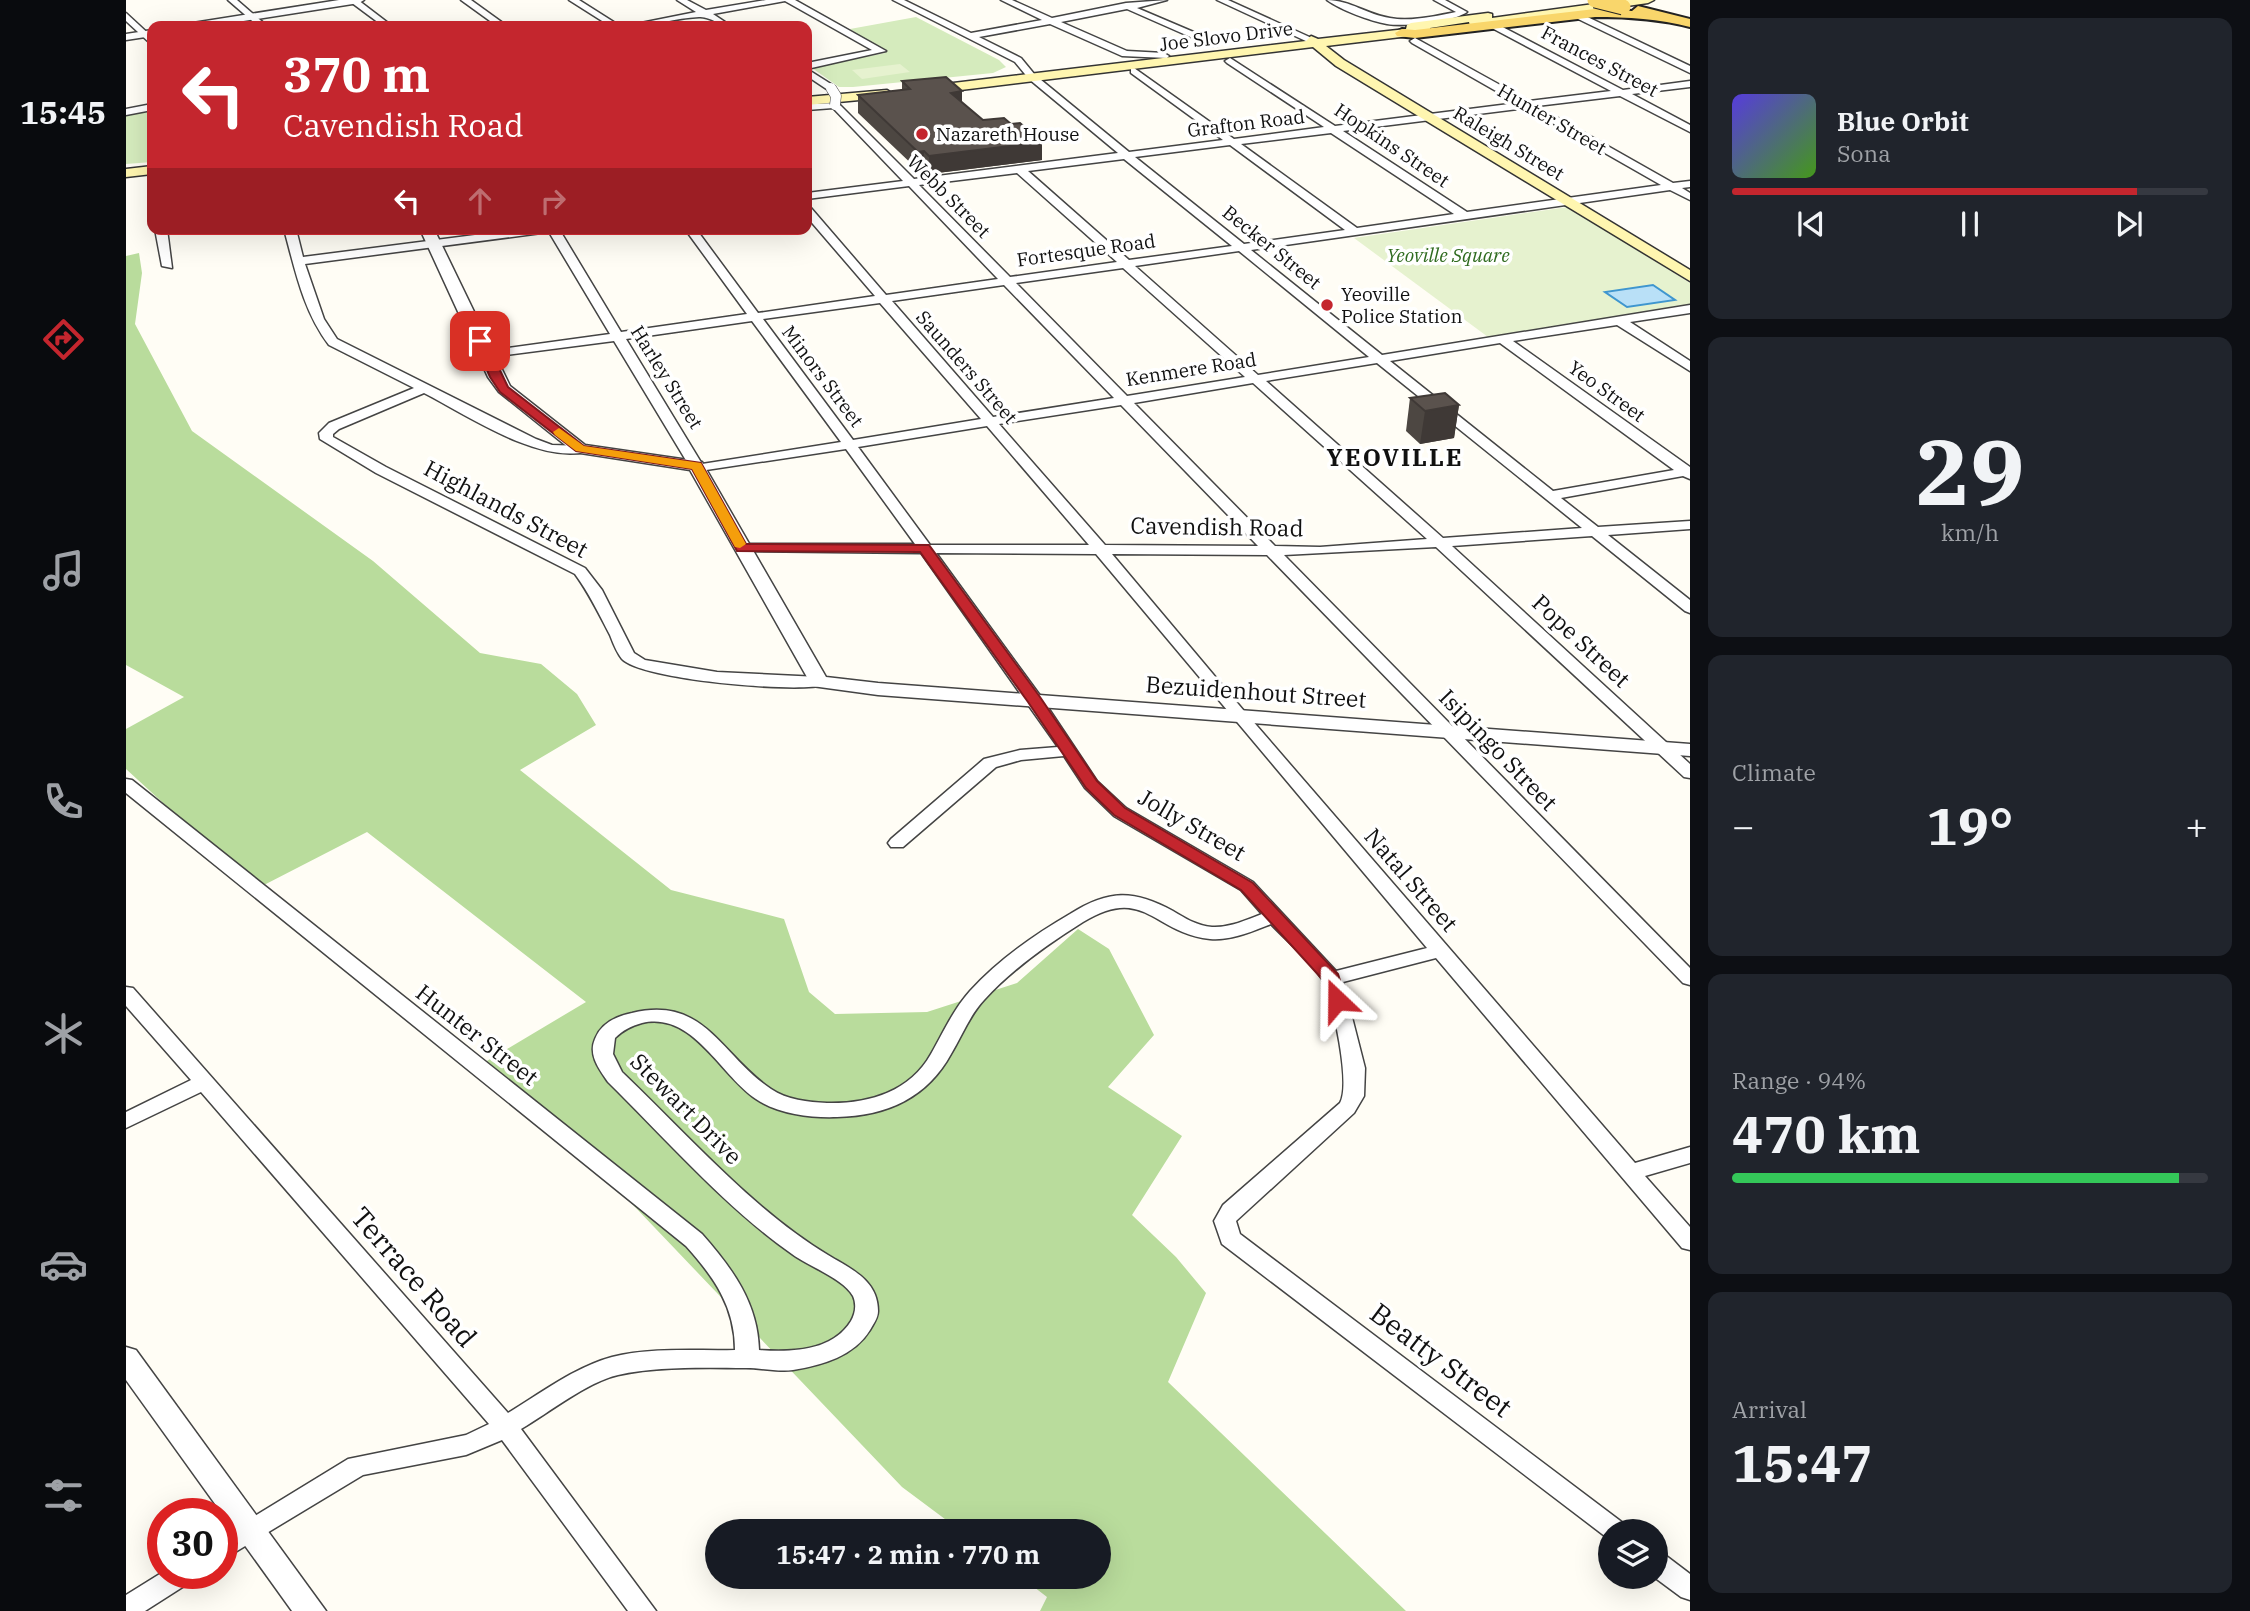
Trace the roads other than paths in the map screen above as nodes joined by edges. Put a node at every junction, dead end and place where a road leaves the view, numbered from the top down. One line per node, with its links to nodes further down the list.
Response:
1 (232, 0): 24 (street)
2 (353, 0): 3 (street); 24 (street); 28 (street)
3 (359, 0)
4 (465, 0): 29 (street)
5 (573, 0): 30 (street)
6 (681, 0): 20 (street)
7 (782, 0): 20 (street)
8 (789, 0): 47 (street)
9 (897, 0): 40 (street, Becker Street)
10 (1005, 0): 33 (street)
11 (1113, 0): 18 (street)
12 (1163, 0): 18 (street)
13 (1221, 0): 43 (street)
14 (1331, 0): 15 (street)
15 (1438, 0)
16 (1595, 0): 19 (main road, bridge)
17 (1648, 0): 22 (main road); 37 (main road, Joe Slovo Drive)
18 (1128, 6): 33 (street); 44 (street)
19 (1623, 6): 25 (main road); 34 (main road); 43 (main road, Joe Slovo Drive)
20 (705, 13): 31 (street); 32 (street)
21 (1577, 15): 25 (main road); 35 (main road); 48 (street)
22 (1690, 15)
23 (126, 16): 38 (street)
24 (252, 17): 26 (street); 27 (street)
25 (1654, 18): 36 (main road)
26 (226, 21)
27 (257, 21)
28 (381, 21)
29 (496, 21)
30 (608, 21)
31 (659, 21)
32 (719, 21)
33 (1050, 21): 40 (street); 45 (street)
34 (1690, 23)
35 (1493, 25): 37 (main road); 53 (street, Frances Street)
36 (1690, 29)
37 (1402, 33): 43 (main road, Joe Slovo Drive)
38 (147, 34)
39 (147, 36): 41 (street)
40 (971, 36): 51 (street, Becker Street)
41 (126, 37)
42 (1415, 41): 55 (street, Hunter Street)
43 (1314, 42): 45 (main road, Joe Slovo Drive); 51 (main road, Joe Slovo Drive); 60 (main road, Raleigh Street)
44 (1214, 44)
45 (1164, 56): 51 (main road, Joe Slovo Drive)
46 (1230, 61): 61 (street, Hopkins Street)
47 (812, 65)
48 (1690, 70)
49 (1134, 71): 63 (street)
50 (812, 75): 56 (street, bridge)
51 (1030, 75): 54 (main road, Joe Slovo Drive); 64 (street, Becker Street)
52 (1690, 84): 53 (street, Grafton Road)
53 (1620, 92): 55 (street, Grafton Road); 62 (street, Frances Street)
54 (812, 98)
55 (1527, 104): 60 (street, Grafton Road); 70 (street, Hunter Street)
56 (835, 105): 57 (street); 68 (street, Webb Street)
57 (812, 107)
58 (147, 108): 59 (street)
59 (126, 112)
60 (1427, 117): 61 (street, Grafton Road); 73 (main road, Raleigh Street)
61 (1334, 129): 63 (street, Grafton Road); 74 (street, Hopkins Street)
62 (1690, 129)
63 (1232, 142): 64 (street, Grafton Road); 76 (street)
64 (1127, 156): 65 (street, Grafton Road); 82 (street, Becker Street)
65 (1019, 169): 68 (street, Grafton Road); 84 (street, Pope Street)
66 (126, 175): 67 (main road)
67 (147, 175)
68 (909, 183): 71 (street, Grafton Road); 87 (street, Webb Street)
69 (1690, 184): 70 (street, Fortesque Road)
70 (1671, 186): 72 (street, Hunter Street); 73 (street, Fortesque Road)
71 (812, 195)
72 (1690, 197)
73 (1568, 201): 74 (street, Fortesque Road); 86 (main road, Raleigh Street)
74 (1463, 215): 76 (street, Fortesque Road)
75 (812, 216): 88 (street, Saunders Street)
76 (1354, 231): 82 (street, Fortesque Road)
77 (162, 235): 85 (street)
78 (292, 235): 83 (street)
79 (555, 235): 92 (street, Harley Street)
80 (694, 235): 90 (street, Minors Street)
81 (430, 236): 83 (street); 94 (street)
82 (1241, 248): 84 (street, Fortesque Road); 95 (street, Becker Street)
83 (301, 261): 98 (street)
84 (1126, 264): 87 (street, Fortesque Road); 97 (street, Pope Street)
85 (168, 266)
86 (1690, 276)
87 (1007, 280): 88 (street, Fortesque Road); 99 (street, Webb Street)
88 (882, 298): 90 (street, Fortesque Road); 100 (street, Saunders Street)
89 (1690, 309): 91 (street, Kenmere Road)
90 (754, 316): 92 (street, Fortesque Road); 101 (street, Minors Street)
91 (1618, 320): 93 (street, Kenmere Road); 96 (street)
92 (617, 337): 94 (street, Fortesque Road); 103 (street, Harley Street)
93 (1501, 338): 95 (street, Kenmere Road); 104 (street, Yeo Street)
94 (486, 355): 102 (street)
95 (1379, 359): 97 (street, Kenmere Road); 105 (street, Becker Street)
96 (1690, 367)
97 (1255, 379): 99 (street, Kenmere Road); 108 (street, Pope Street)
98 (423, 389): 102 (street); 114 (street, Highlands Street)
99 (1122, 400): 100 (street, Kenmere Road); 112 (street, Webb Street)
100 (990, 422): 101 (street, Kenmere Road); 111 (street, Saunders Street)
101 (849, 444): 103 (street, Kenmere Road); 110 (street, Minors Street)
102 (580, 449): 103 (street)
103 (697, 467): 109 (street, Harley Street)
104 (1688, 473): 105 (street)
105 (1552, 495): 107 (street, Becker Street)
106 (1690, 525): 107 (street, Cavendish Road)
107 (1597, 531): 108 (street, Cavendish Road); 113 (street, Becker Street)
108 (1440, 543): 112 (street, Cavendish Road); 118 (street, Pope Street)
109 (742, 548): 110 (street, Cavendish Road); 114 (street, Harley Street)
110 (924, 548): 111 (street, Cavendish Road); 115 (street, Jolly Street)
111 (1098, 549): 112 (street, Cavendish Road); 116 (street, Natal Street)
112 (1274, 552): 117 (street, Isipingo Street)
113 (1690, 608)
114 (819, 682): 115 (street, Bezuidenhout Street)
115 (1035, 700): 116 (street, Bezuidenhout Street); 120 (street, Jolly Street)
116 (1238, 715): 117 (street, Bezuidenhout Street); 125 (street, Natal Street)
117 (1446, 731): 118 (street, Bezuidenhout Street); 127 (street, Isipingo Street)
118 (1662, 749): 119 (street, Bezuidenhout Street); 121 (street, Pope Street)
119 (1690, 750)
120 (1069, 751): 123 (street); 124 (street, Jolly Street)
121 (1690, 773)
122 (126, 784): 136 (street, Hunter Street)
123 (897, 843)
124 (1276, 915): 126 (street, Jolly Street); 136 (street, Stewart Drive)
125 (1440, 951): 126 (street); 132 (street, Natal Street)
126 (1332, 978): 133 (street, Jolly Street)
127 (1690, 979)
128 (126, 993): 129 (street, Terrace Road)
129 (204, 1082): 130 (street); 137 (street, Terrace Road)
130 (126, 1121)
131 (1690, 1155): 132 (street)
132 (1631, 1172): 134 (street, Natal Street)
133 (1230, 1238): 138 (street, Beatty Street)
134 (1690, 1242)
135 (126, 1358): 139 (street)
136 (747, 1359): 137 (street, Stewart Drive)
137 (506, 1427): 139 (street, Stewart Drive); 146 (street, Terrace Road)
138 (1598, 1519)
139 (252, 1531): 140 (street, Stewart Drive); 145 (street)
140 (238, 1539)
141 (1668, 1572): 143 (street)
142 (158, 1589): 144 (street)
143 (1690, 1589)
144 (126, 1609)
145 (310, 1611)
146 (643, 1611)

